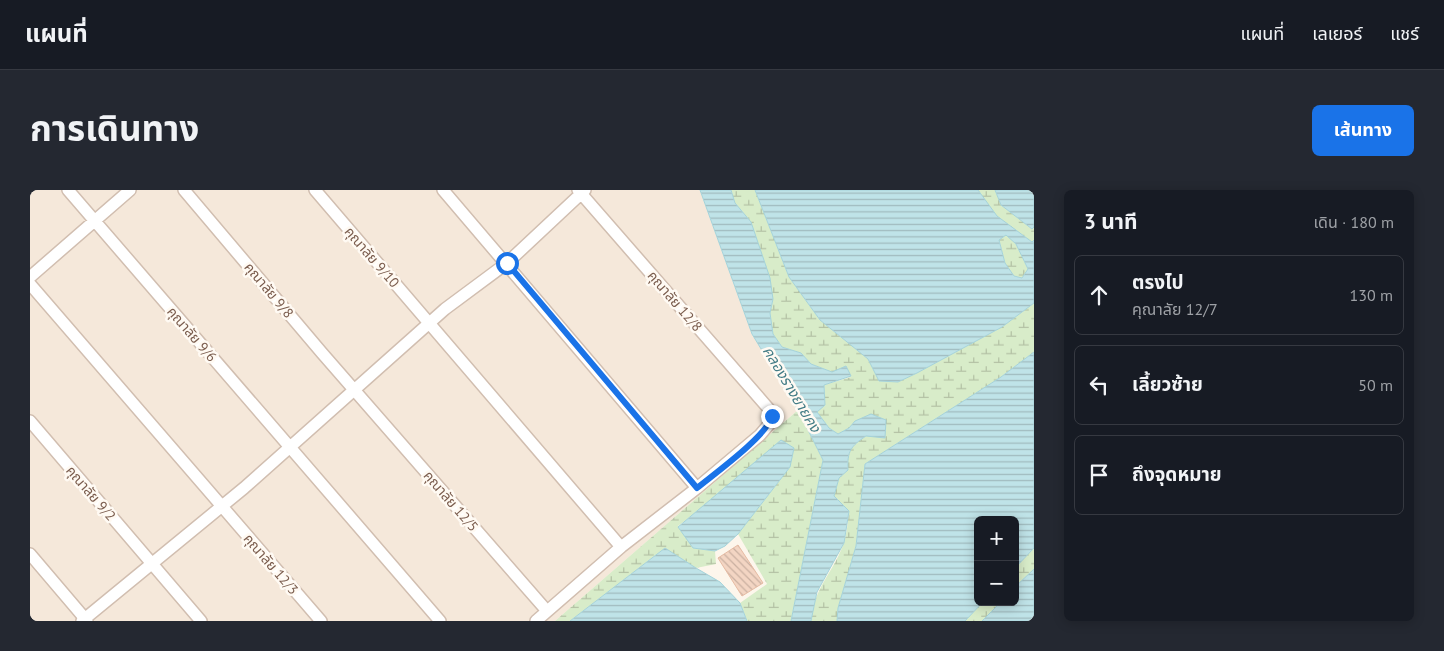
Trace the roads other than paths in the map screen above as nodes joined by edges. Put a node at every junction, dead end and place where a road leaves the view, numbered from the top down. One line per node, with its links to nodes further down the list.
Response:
1 (68, 190): 7 (street, คุณาลัย 9/6)
2 (130, 190): 7 (street)
3 (184, 190): 12 (street, คุณาลัย 9/8)
4 (315, 190): 11 (street, คุณาลัย 9/10)
5 (443, 190): 8 (street)
6 (581, 191): 8 (street); 15 (street, คุณาลัย 12/8)
7 (95, 221): 9 (street); 14 (street, คุณาลัย 9/6)
8 (507, 263): 11 (street); 15 (street)
9 (30, 277)
10 (30, 284): 16 (street, คุณาลัย 12/3)
11 (430, 323): 12 (street); 17 (street, คุณาลัย 9/10)
12 (354, 390): 14 (street); 20 (street, คุณาลัย 12/5)
13 (30, 422): 19 (street, คุณาลัย 9/2)
14 (290, 448): 16 (street); 24 (street, คุณาลัย 9/6)
15 (697, 488): 17 (street)
16 (222, 506): 19 (street); 23 (street, คุณาลัย 12/3)
17 (621, 546): 20 (street)
18 (30, 554): 21 (street)
19 (152, 564): 21 (street); 22 (street, คุณาลัย 9/2)
20 (546, 611): 25 (street)
21 (85, 620)
22 (201, 621)
23 (321, 621)
24 (440, 621)
25 (536, 621)

